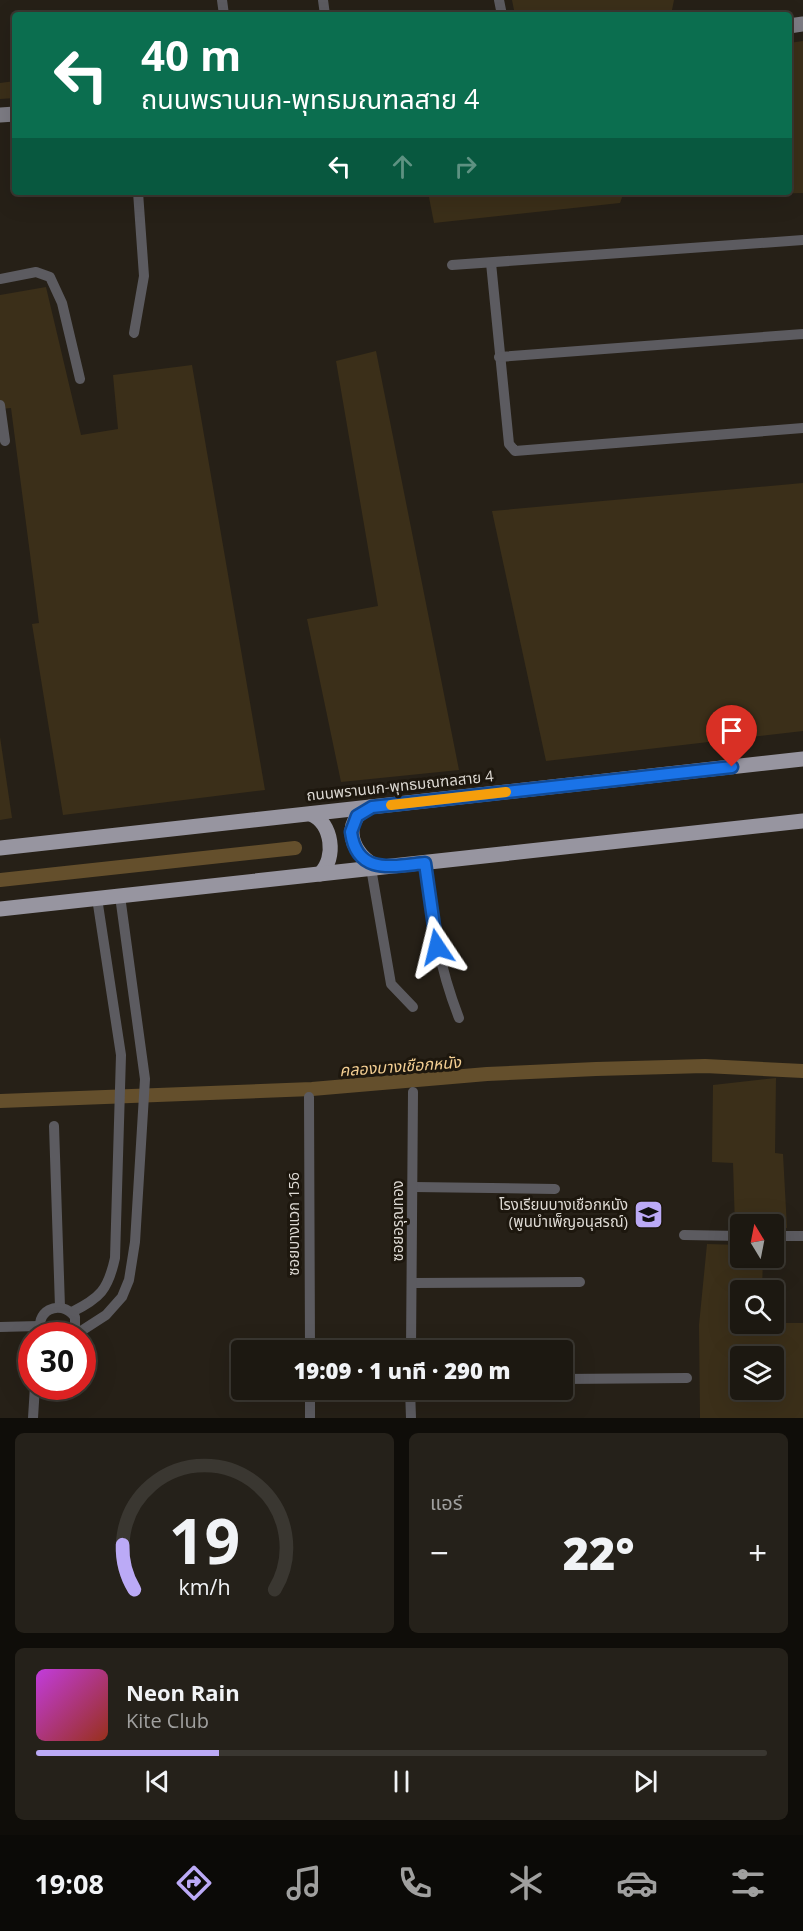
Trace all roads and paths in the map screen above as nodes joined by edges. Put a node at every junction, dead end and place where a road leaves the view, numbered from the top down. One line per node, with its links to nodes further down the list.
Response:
1 (138, 195): 6 (street)
2 (803, 240): 3 (street)
3 (491, 263): 4 (street); 8 (street)
4 (452, 265)
5 (0, 279): 9 (street)
6 (134, 333)
7 (803, 334): 8 (street)
8 (499, 357): 11 (street)
9 (80, 379)
10 (0, 405): 12 (street)
11 (803, 428)
12 (5, 441)
13 (803, 759): 14 (main road, ถนนพรานนก-พุทธมณฑลสาย 4)
14 (372, 807): 15 (main road, ถนนพรานนก-พุทธมณฑลสาย 4); 19 (main road)
15 (311, 814): 17 (main road, ถนนพรานนก-พุทธมณฑลสาย 4); 20 (main road)
16 (803, 821): 18 (main road)
17 (0, 848)
18 (425, 863): 19 (main road); 25 (street)
19 (375, 868): 20 (main road); 24 (street)
20 (320, 874): 21 (main road)
21 (120, 896): 22 (main road); 41 (street)
22 (97, 898): 23 (main road); 38 (street)
23 (0, 909)
24 (413, 1007)
25 (459, 1017)
26 (413, 1092): 29 (street, ซอยอรุณทอง)
27 (309, 1097): 44 (street, ซอยบางแวก 156)
28 (54, 1126): 37 (street)
29 (414, 1186): 30 (street); 36 (street, ซอยอรุณทอง)
30 (555, 1189)
31 (684, 1235): 32 (street)
32 (730, 1236)
33 (784, 1236): 34 (street)
34 (803, 1236)
35 (580, 1282): 36 (street)
36 (413, 1283): 45 (street, ซอยอรุณทอง)
37 (60, 1307): 38 (street); 39 (street)
38 (72, 1312): 40 (street)
39 (42, 1322)
40 (77, 1322)
41 (95, 1322)
42 (0, 1327): 43 (street)
43 (18, 1328)
44 (310, 1340)
45 (411, 1340)
46 (687, 1378): 47 (street)
47 (573, 1379)
48 (34, 1400): 51 (street)
49 (310, 1400): 52 (street)
50 (410, 1400): 53 (street)
51 (33, 1418)
52 (310, 1418)
53 (411, 1418)

